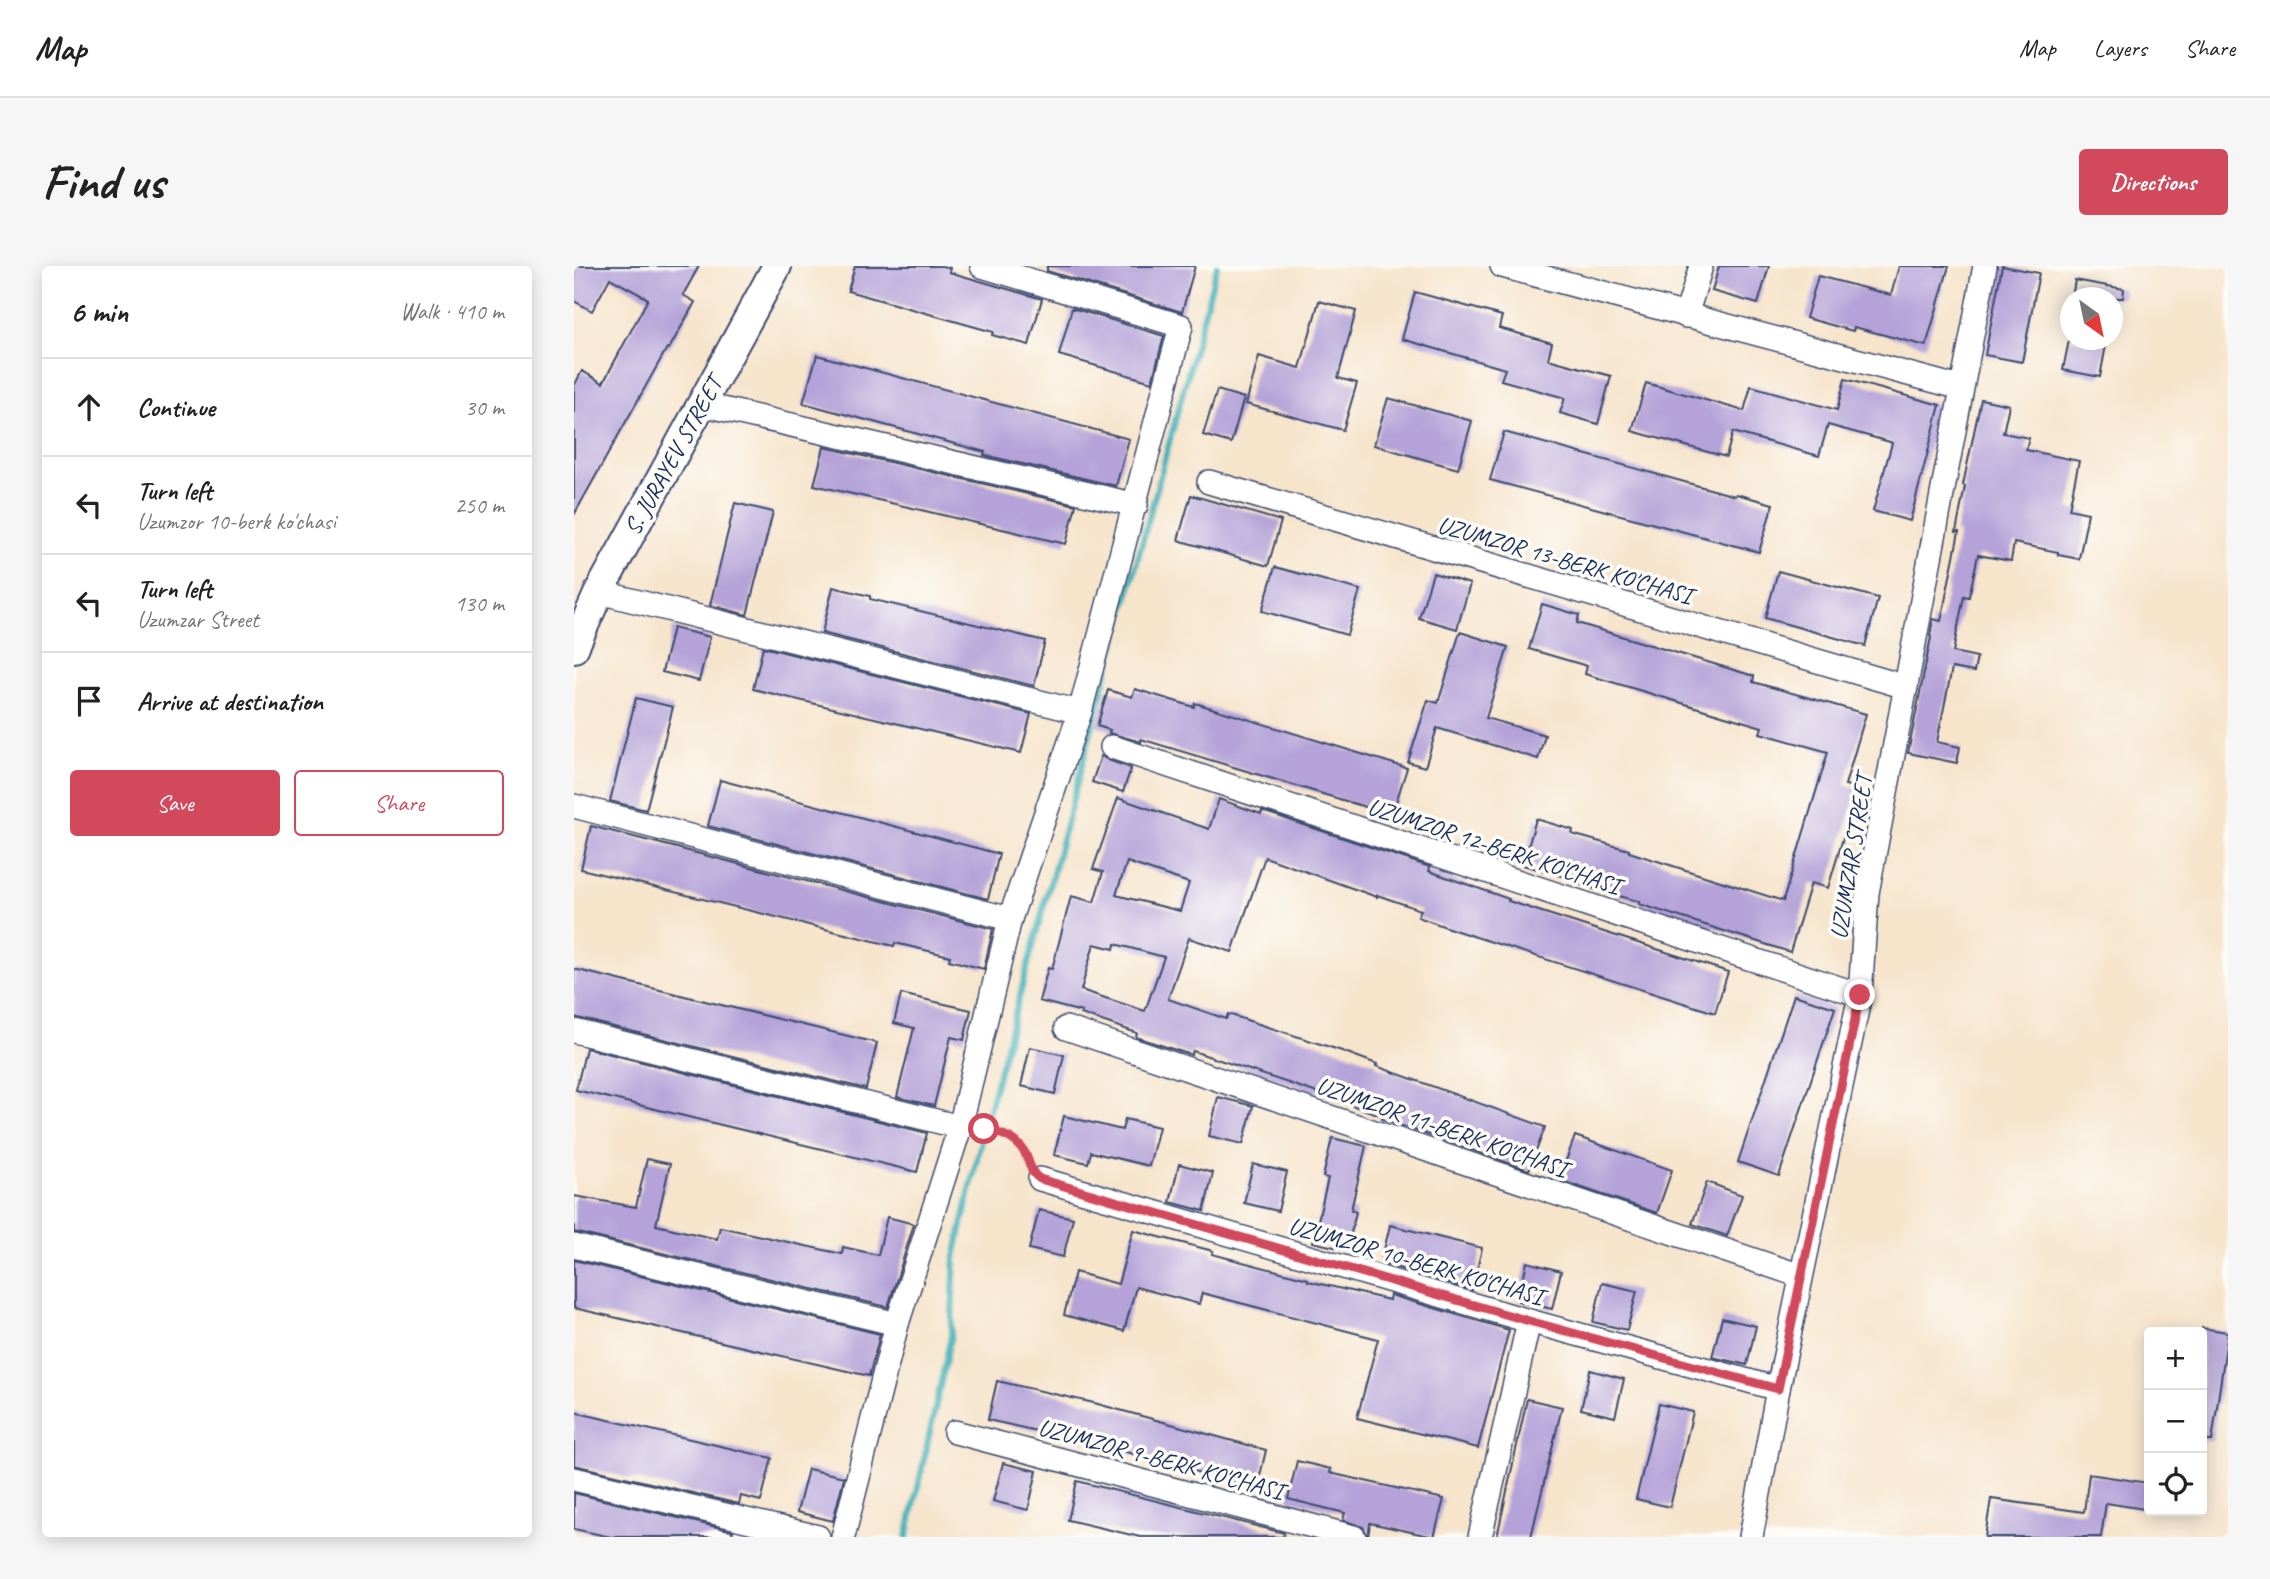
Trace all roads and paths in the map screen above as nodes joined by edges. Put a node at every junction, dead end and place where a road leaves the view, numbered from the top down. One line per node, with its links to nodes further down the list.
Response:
1 (777, 266): 8 (street, S. JURAYEV STREET)
2 (982, 266): 10 (street)
3 (1502, 266): 6 (street)
4 (1701, 266): 6 (street)
5 (1985, 266): 7 (street, UZUMZAR STREET)
6 (1686, 316): 7 (street)
7 (1961, 388): 13 (street, UZUMZAR STREET)
8 (701, 404): 10 (street); 11 (street, S. JURAYEV STREET)
9 (1209, 482): 13 (street, UZUMZOR 13-BERK KO'CHASI)
10 (1136, 505): 14 (street)
11 (599, 592): 12 (street, S. JURAYEV STREET); 14 (street)
12 (574, 648)
13 (1906, 687): 18 (street, UZUMZAR STREET)
14 (1080, 712): 17 (street)
15 (1112, 747): 18 (street, UZUMZOR 12-BERK KO'CHASI)
16 (574, 806): 17 (street)
17 (1010, 919): 21 (street)
18 (1860, 995): 25 (street, UZUMZAR STREET)
19 (1066, 1028): 25 (street, UZUMZOR 11-BERK KO'CHASI)
20 (574, 1031): 21 (street)
21 (960, 1127): 27 (street)
22 (984, 1129): 23 (path)
23 (1040, 1179): 26 (street, UZUMZOR 10-BERK KO'CHASI)
24 (574, 1246): 27 (street)
25 (1801, 1276): 28 (street, UZUMZAR STREET)
26 (1529, 1321): 28 (street, UZUMZOR 10-BERK KO'CHASI); 34 (street)
27 (897, 1324): 32 (street)
28 (1778, 1389): 35 (street, UZUMZAR STREET)
29 (955, 1432): 33 (street, UZUMZOR 9-BERK KO'CHASI)
30 (574, 1479): 31 (street)
31 (818, 1537)
32 (843, 1537)
33 (1354, 1537)
34 (1480, 1537)
35 (1751, 1537)

